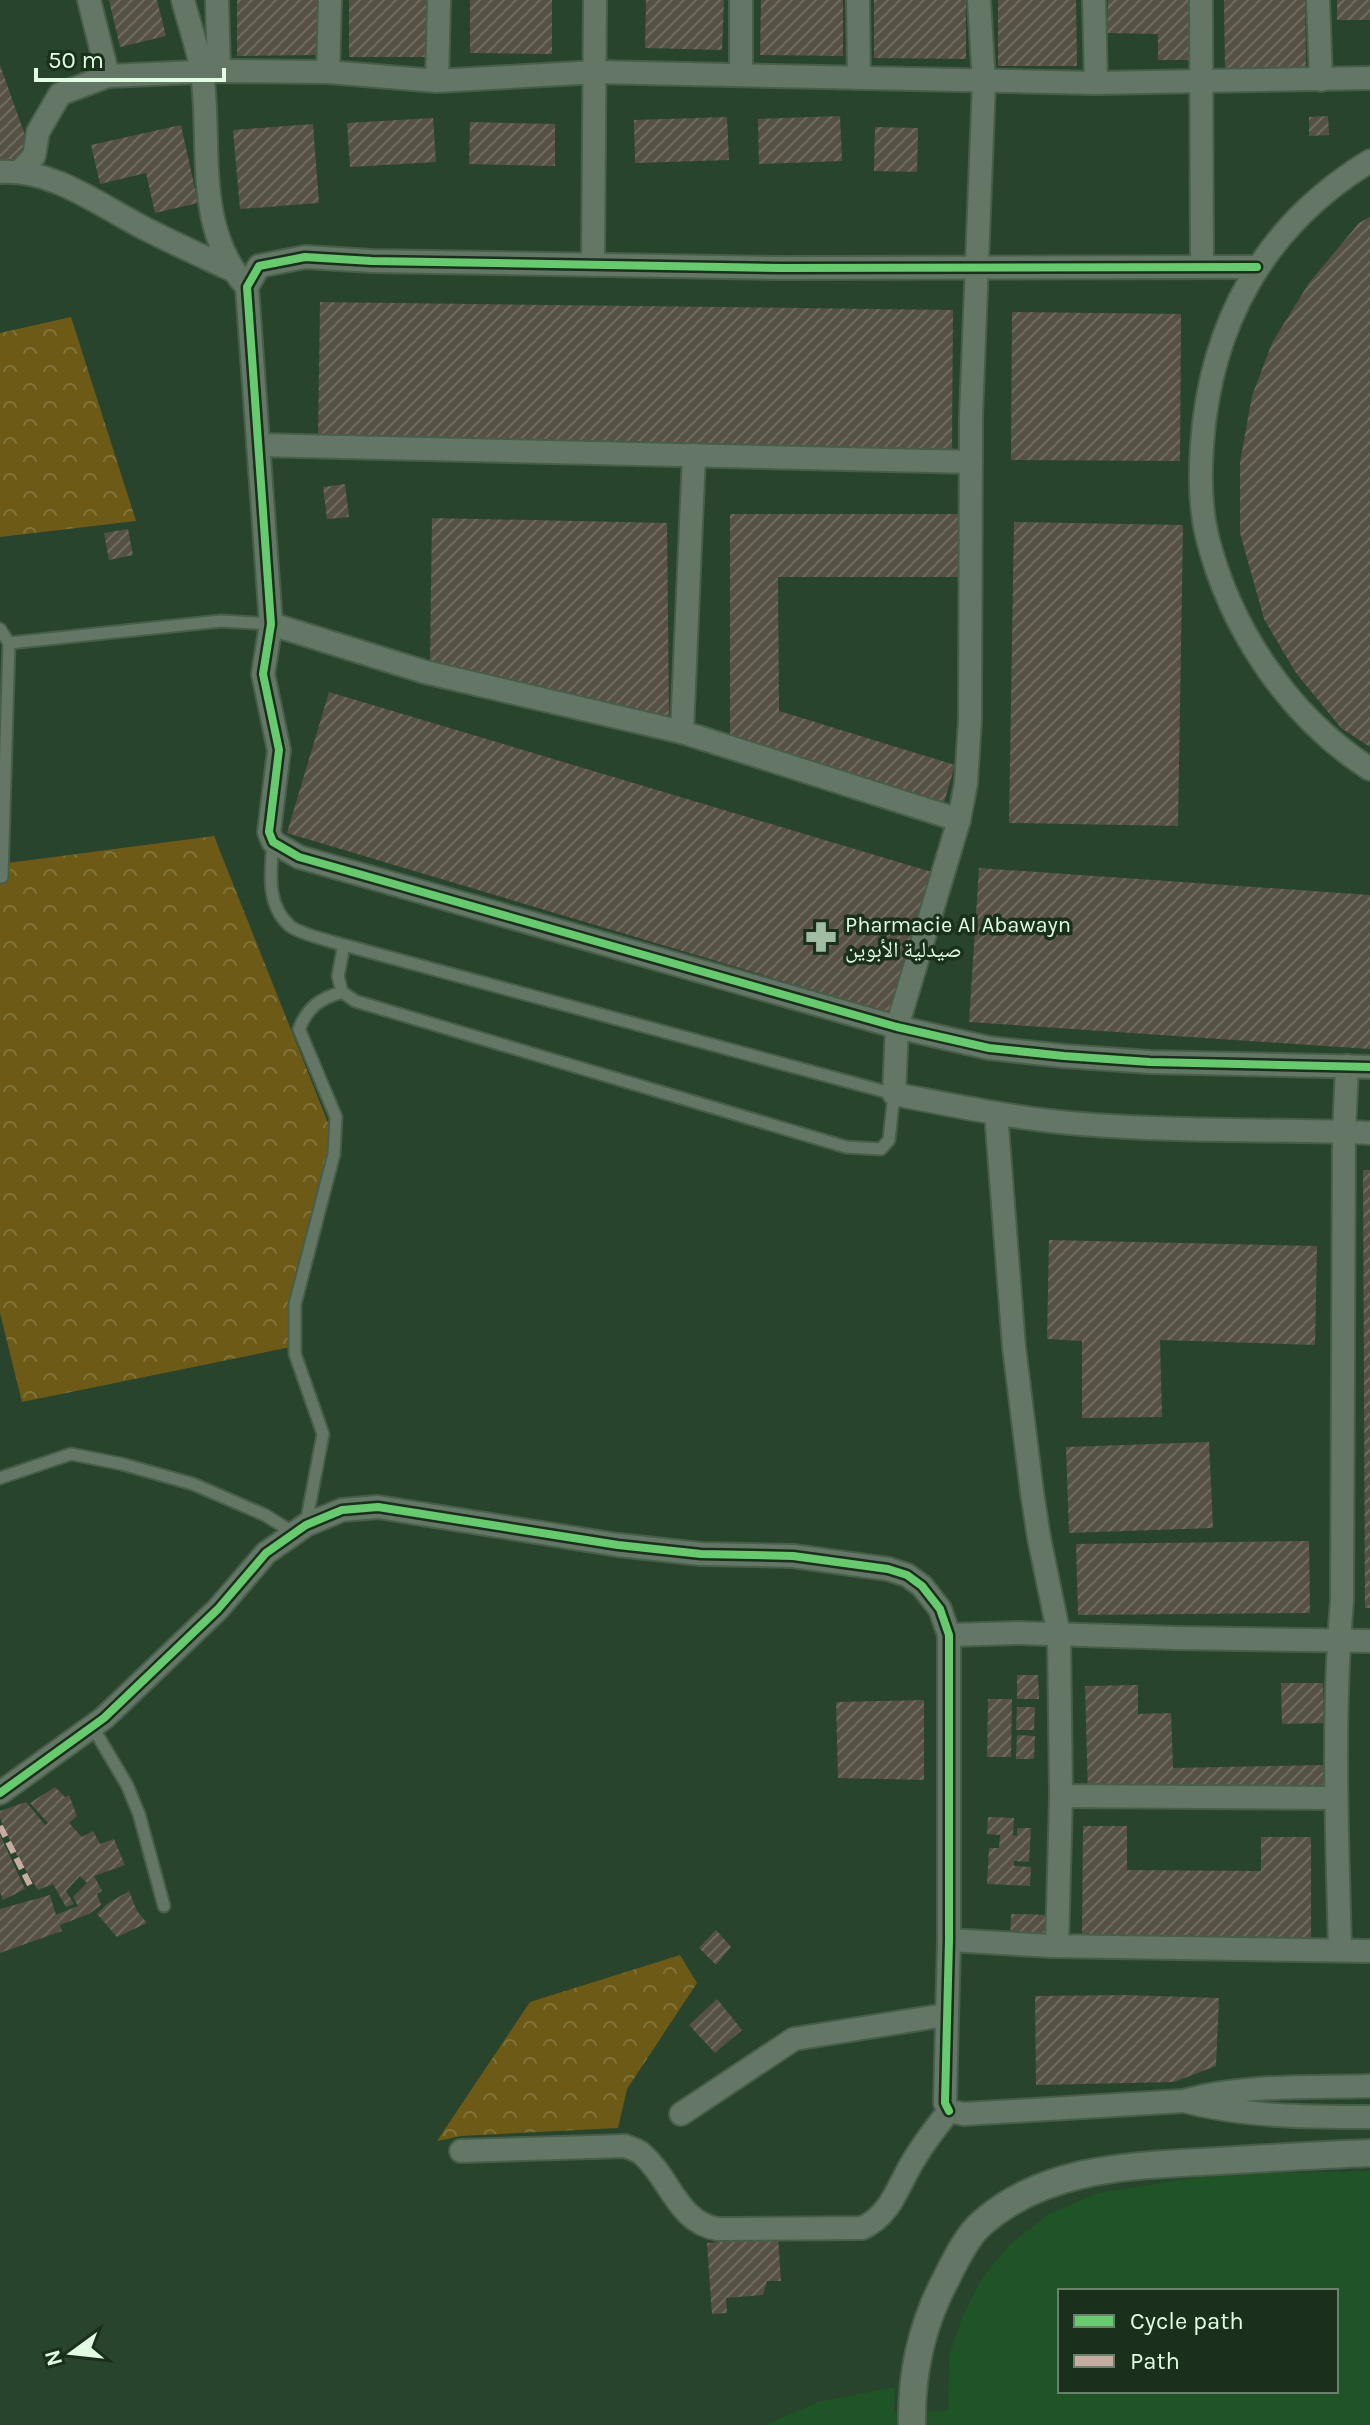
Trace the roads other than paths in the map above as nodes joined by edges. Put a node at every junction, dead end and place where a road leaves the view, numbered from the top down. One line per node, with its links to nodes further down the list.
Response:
1 (89, 0): 17 (street)
2 (183, 0): 13 (street)
3 (217, 0): 13 (street)
4 (330, 0): 14 (street)
5 (439, 0): 21 (street)
6 (595, 0): 15 (street)
7 (741, 0): 16 (street)
8 (858, 0): 18 (street)
9 (979, 0): 23 (street)
10 (1094, 0): 24 (street)
11 (1201, 0): 22 (street)
12 (1318, 0): 20 (street)
13 (210, 71): 14 (street); 17 (street); 31 (street)
14 (328, 72): 21 (street)
15 (596, 72): 16 (street); 21 (street); 27 (street)
16 (741, 75): 18 (street)
17 (108, 76): 26 (street)
18 (859, 78): 23 (street)
19 (1370, 78): 20 (street)
20 (1321, 80): 22 (street)
21 (437, 81)
22 (1203, 81): 24 (street); 29 (street)
23 (984, 82): 24 (street); 28 (street)
24 (1096, 83)
25 (1370, 161): 30 (street)
26 (11, 171): 31 (street)
27 (593, 265): 28 (street); 31 (street)
28 (976, 267): 29 (street); 34 (street)
29 (1202, 267): 30 (street)
30 (1257, 267): 39 (street)
31 (239, 278): 32 (street)
32 (258, 445): 33 (street); 35 (street)
33 (694, 455): 34 (street); 38 (street)
34 (971, 462): 40 (street)
35 (271, 624): 37 (lane); 38 (street); 41 (street)
36 (0, 629): 37 (lane)
37 (9, 643): 42 (lane)
38 (682, 732): 40 (street)
39 (1370, 769)
40 (959, 820): 45 (street)
41 (273, 842): 43 (lane); 45 (street)
42 (2, 877)
43 (344, 945): 44 (lane); 47 (lane)
44 (342, 992): 47 (lane); 52 (lane)
45 (897, 1027): 46 (street); 47 (street)
46 (1359, 1066): 49 (street)
47 (894, 1094): 48 (street)
48 (996, 1113): 49 (street); 54 (street)
49 (1344, 1132): 50 (street); 55 (street)
50 (1370, 1133)
51 (0, 1478): 52 (lane)
52 (300, 1529): 53 (street); 57 (street)
53 (949, 1635): 54 (street); 62 (street)
54 (1059, 1635): 55 (street); 59 (street)
55 (1339, 1640): 56 (street); 60 (street)
56 (1370, 1641)
57 (92, 1726): 58 (street); 61 (lane)
58 (0, 1793)
59 (1061, 1796): 60 (street); 63 (street)
60 (1336, 1798): 64 (street)
61 (164, 1906)
62 (949, 1940): 63 (street); 66 (street)
63 (1057, 1946): 64 (street)
64 (1340, 1949): 65 (street)
65 (1370, 1951)
66 (945, 2015): 69 (street); 70 (street)
67 (1370, 2086): 68 (street)
68 (1183, 2101): 69 (street); 71 (street)
69 (949, 2111): 72 (street)
70 (681, 2114)
71 (1370, 2117)
72 (461, 2151)
73 (1370, 2153): 74 (street)
74 (912, 2418)

